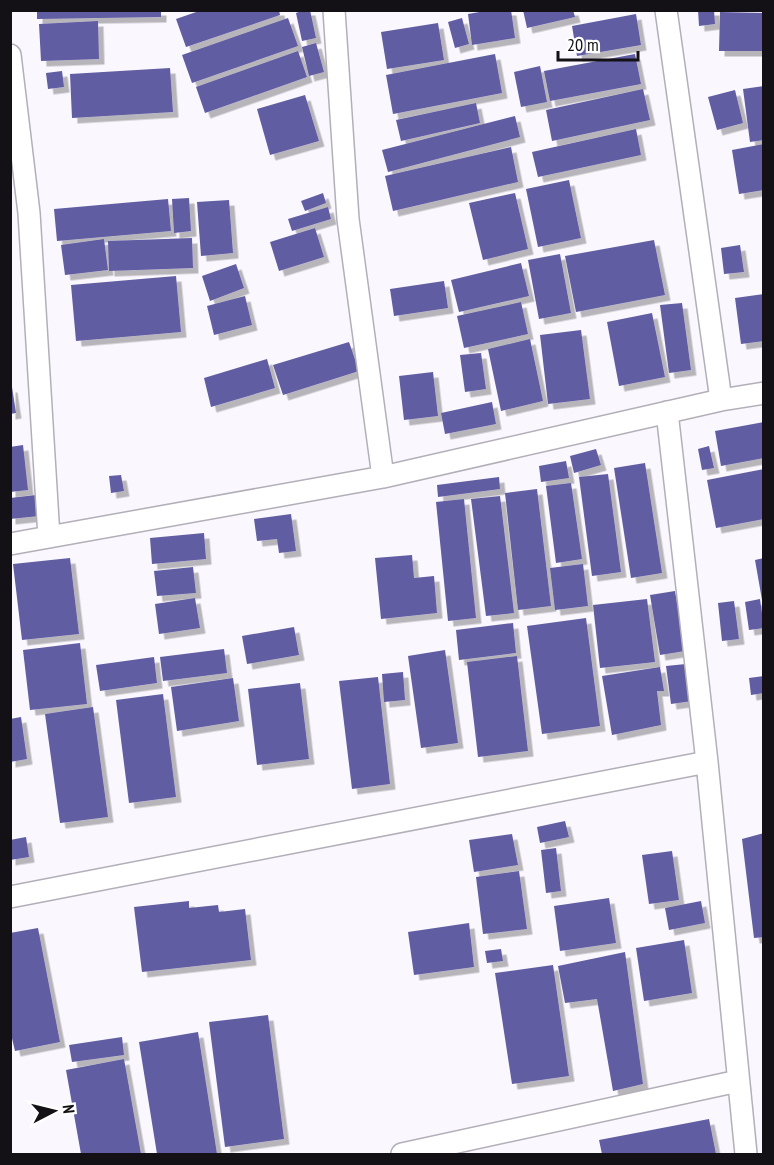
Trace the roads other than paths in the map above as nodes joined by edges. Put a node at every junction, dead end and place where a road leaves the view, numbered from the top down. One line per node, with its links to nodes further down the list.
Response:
1 (334, 10): 7 (street)
2 (666, 10): 5 (street)
3 (10, 55): 8 (street)
4 (764, 393): 5 (street)
5 (721, 400): 6 (street)
6 (667, 412): 7 (street); 10 (street)
7 (383, 477): 8 (street)
8 (49, 537): 9 (street)
9 (10, 544)
10 (706, 762): 11 (street); 12 (street)
11 (10, 897)
12 (738, 1081): 13 (street); 14 (street)
13 (412, 1153)
14 (746, 1155)

